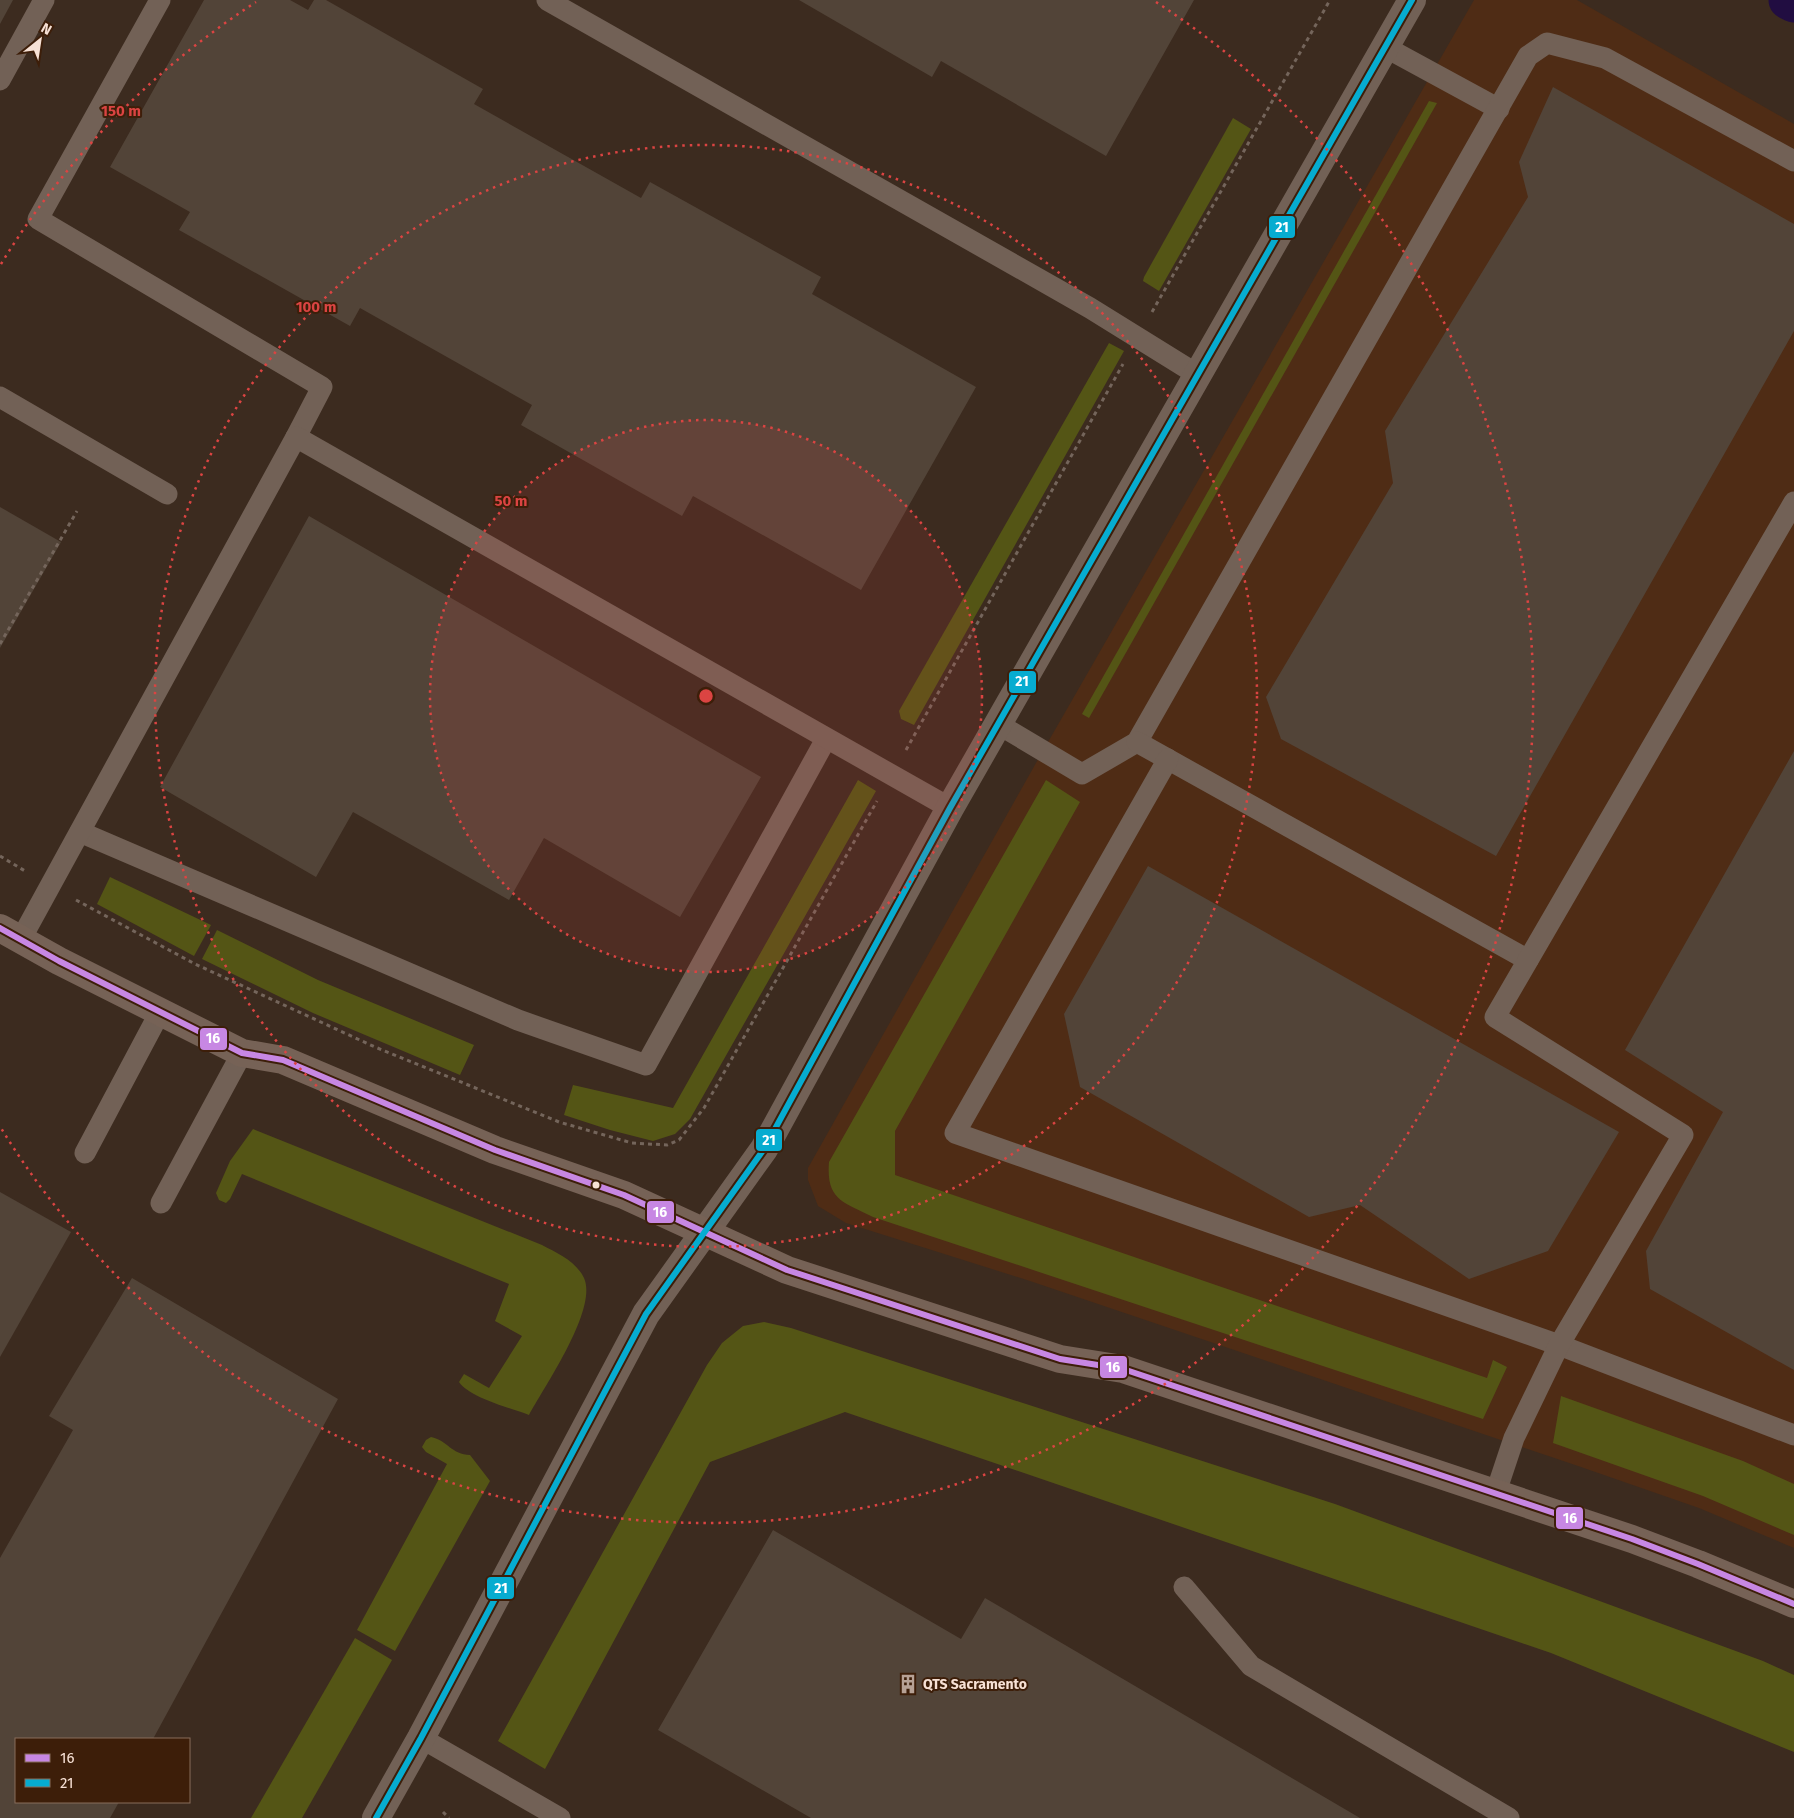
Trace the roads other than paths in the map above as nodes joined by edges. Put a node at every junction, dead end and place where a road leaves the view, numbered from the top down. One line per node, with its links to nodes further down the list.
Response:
1 (44, 0): 6 (lane)
2 (160, 0): 11 (lane)
3 (547, 0): 9 (lane)
4 (1412, 0): 5 (street)
5 (1385, 47): 7 (lane); 9 (street)
6 (0, 80)
7 (1499, 109): 8 (lane); 16 (lane)
8 (1794, 161)
9 (1198, 375): 14 (street)
10 (0, 397): 12 (lane)
11 (296, 437): 15 (lane); 19 (lane)
12 (167, 494)
13 (1794, 502): 21 (lane)
14 (998, 724): 16 (lane); 18 (street)
15 (826, 739): 18 (lane); 19 (lane)
16 (1137, 742): 17 (lane)
17 (1168, 759): 21 (lane); 27 (lane)
18 (950, 808): 26 (street)
19 (80, 832): 20 (lane)
20 (10, 933): 22 (main road)
21 (1528, 960): 27 (lane)
22 (160, 1012): 23 (main road); 24 (lane)
23 (242, 1053): 25 (lane); 26 (main road)
24 (85, 1153)
25 (161, 1203)
26 (705, 1232): 29 (main road); 32 (street)
27 (1559, 1345): 28 (lane); 29 (lane)
28 (1794, 1435)
29 (1496, 1492): 31 (main road)
30 (1184, 1588): 35 (lane)
31 (1794, 1604)
32 (421, 1738): 33 (street); 34 (lane)
33 (376, 1818)
34 (560, 1818)
35 (1508, 1818)

